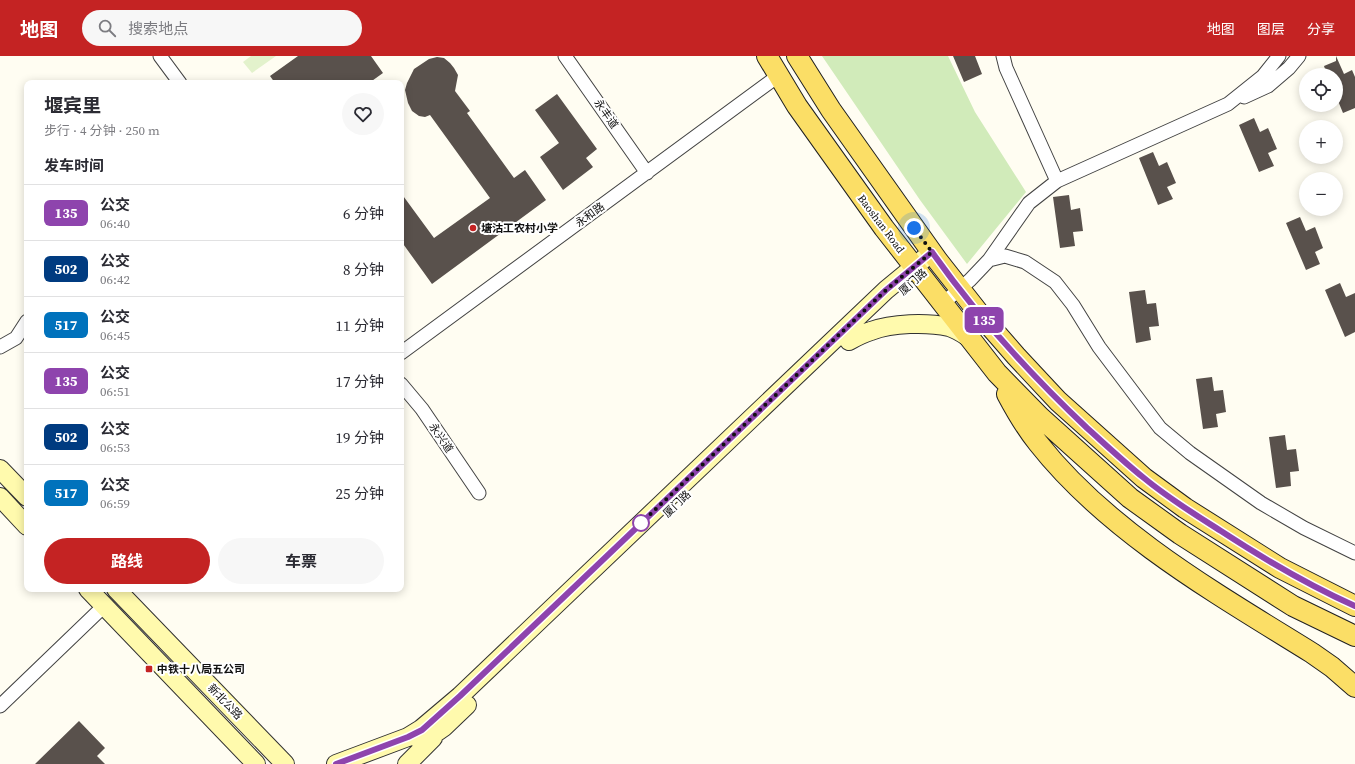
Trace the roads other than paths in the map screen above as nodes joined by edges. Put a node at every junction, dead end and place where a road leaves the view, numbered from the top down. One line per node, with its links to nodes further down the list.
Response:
1 (160, 56): 9 (street)
2 (565, 56): 11 (street, 永丰道)
3 (767, 56): 8 (main road, Baoshan Road)
4 (797, 56): 13 (main road)
5 (1003, 56): 12 (street)
6 (1279, 56): 10 (street)
7 (1299, 56): 10 (street)
8 (778, 76): 11 (street, 永和路); 15 (main road, Baoshan Road)
9 (178, 80)
10 (1228, 104): 12 (street)
11 (647, 172): 22 (street, 永和路)
12 (1057, 181): 14 (street)
13 (935, 256): 15 (street, 厦门路); 16 (main road)
14 (989, 260): 16 (street); 30 (street)
15 (916, 271): 17 (main road, Baoshan Road); 20 (street, 厦门路); 41 (street, 厦门路)
16 (959, 289): 17 (street); 34 (main road)
17 (942, 304): 19 (main road, Baoshan Road)
18 (24, 326): 21 (street)
19 (968, 337): 20 (street); 23 (main road, Baoshan Road)
20 (849, 341): 38 (street, 厦门路)
21 (0, 347)
22 (404, 351)
23 (997, 373): 35 (main road, Baoshan Road); 36 (main road)
24 (404, 388): 26 (street, 永兴道)
25 (0, 469): 27 (street)
26 (479, 493)
27 (24, 494)
28 (0, 497): 29 (street)
29 (24, 523)
30 (1355, 553)
31 (91, 592): 33 (street, 新北公路)
32 (119, 592): 40 (street, 新北公路)
33 (104, 606): 37 (street); 39 (street, 新北公路)
34 (1355, 606)
35 (1355, 636)
36 (1355, 687)
37 (0, 706)
38 (444, 727): 42 (street, 厦门路); 43 (street)
39 (256, 764)
40 (285, 764)
41 (336, 764)
42 (371, 764)
43 (407, 764)

